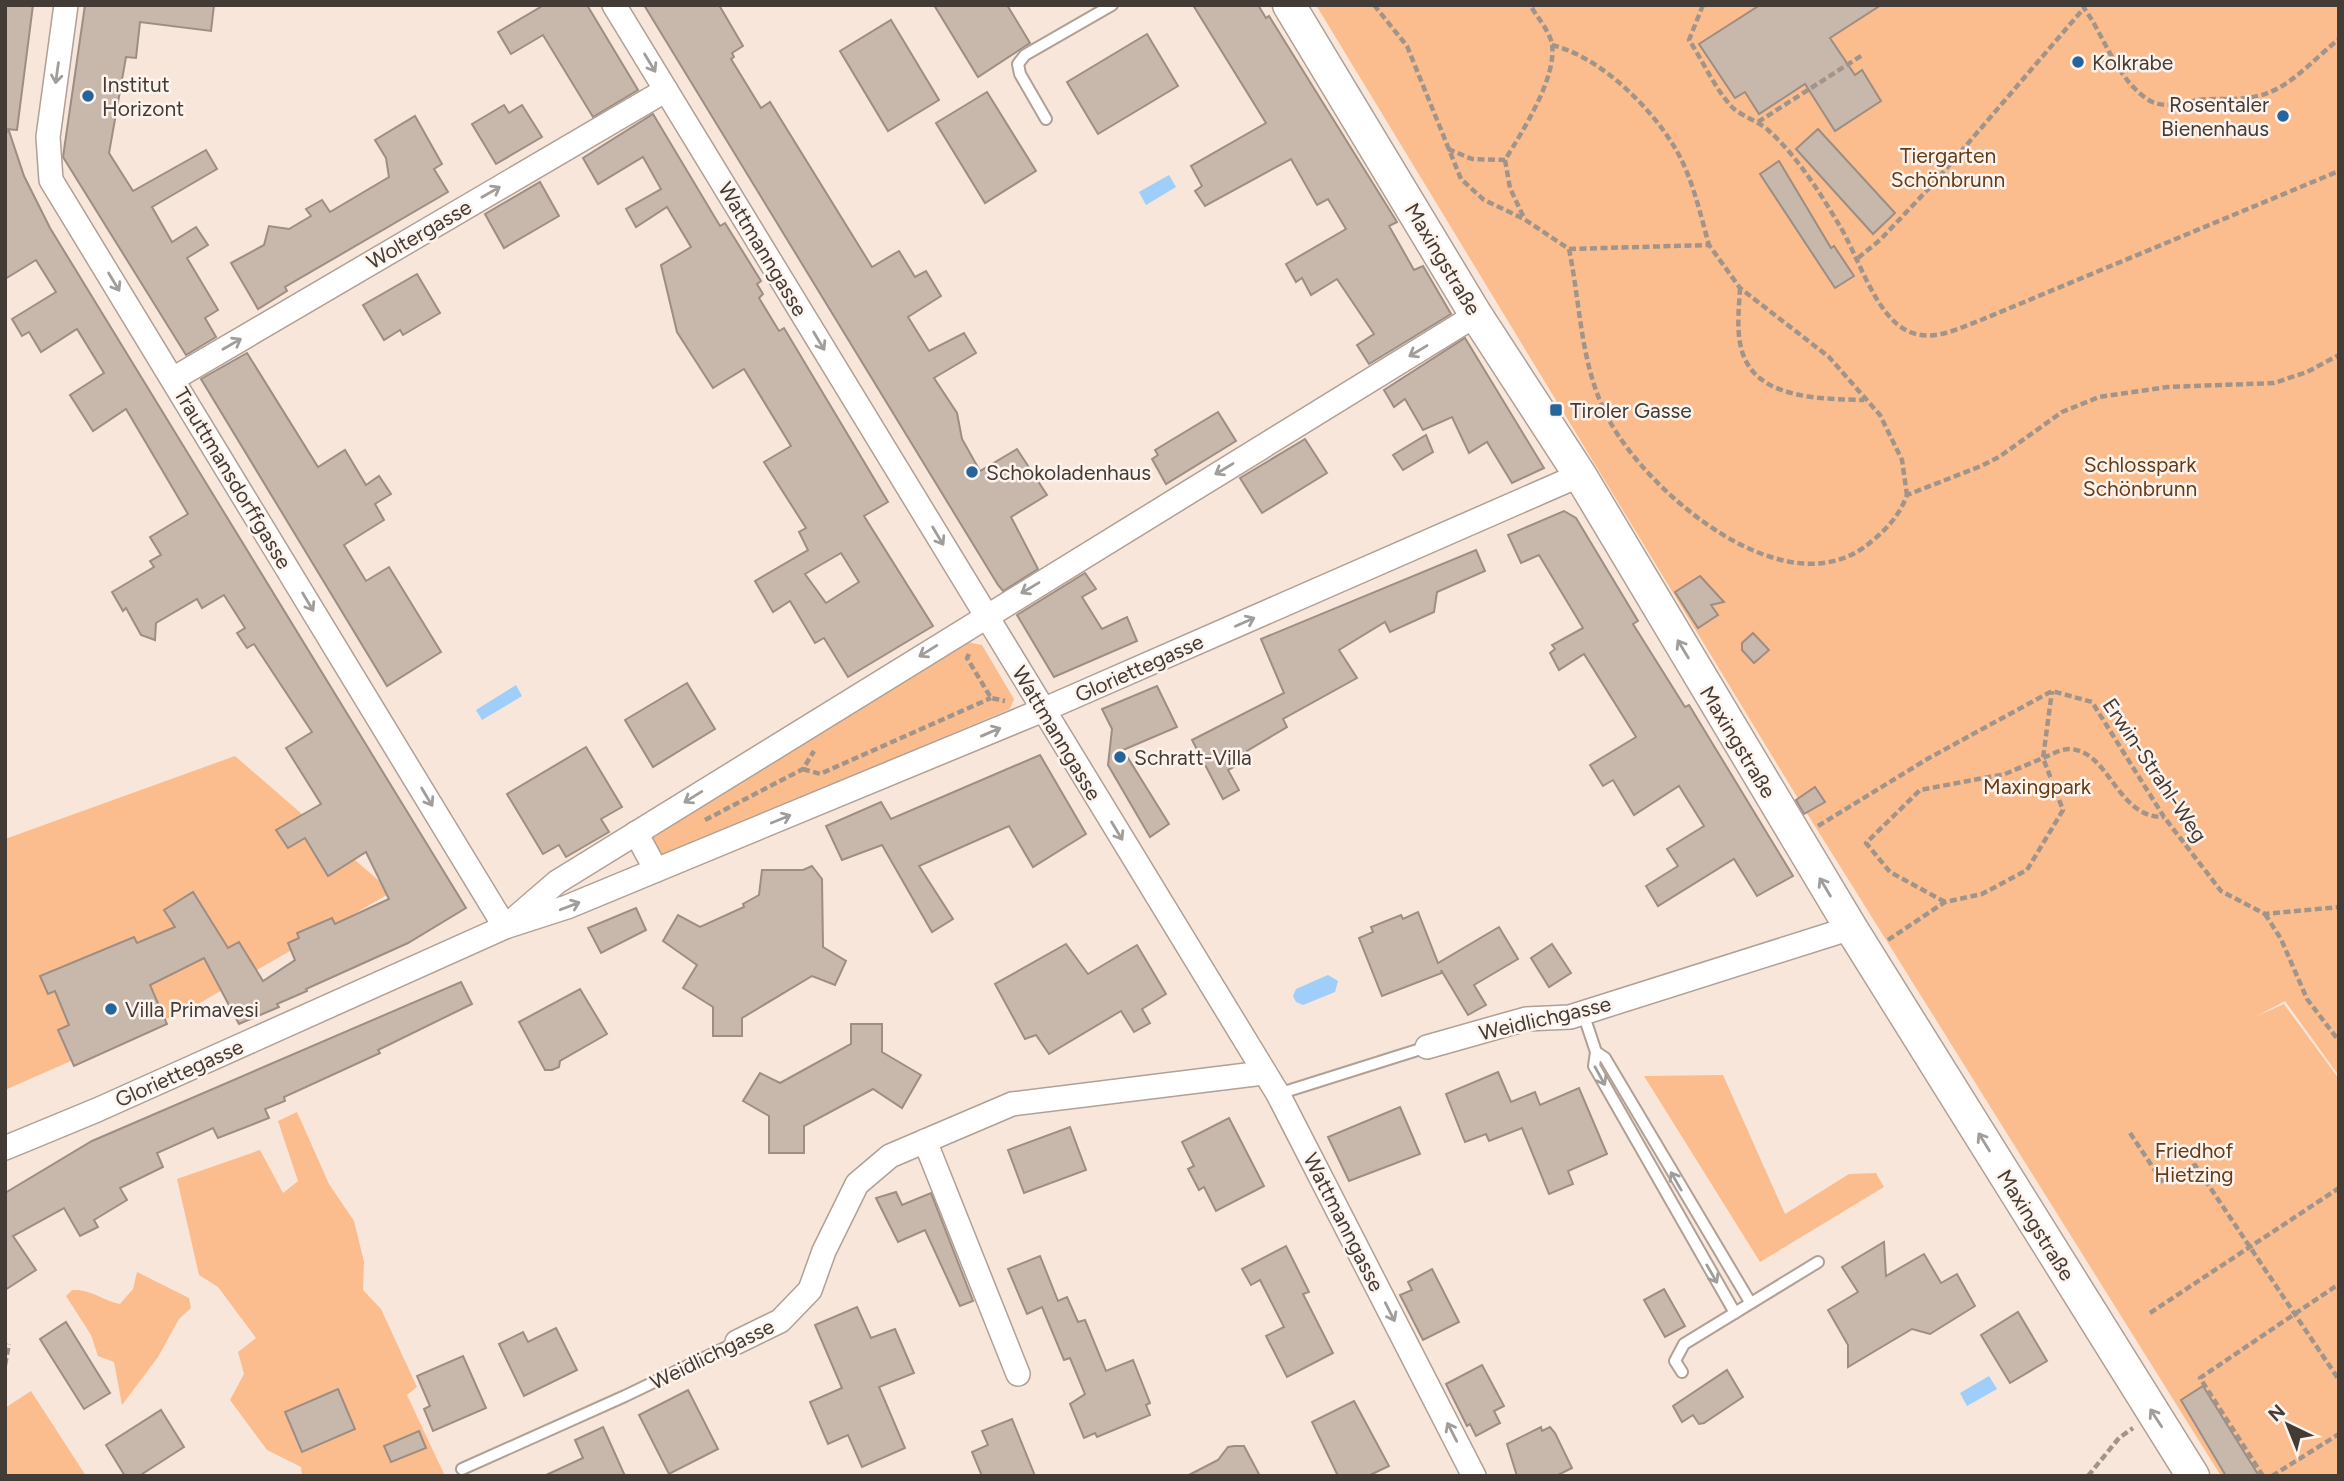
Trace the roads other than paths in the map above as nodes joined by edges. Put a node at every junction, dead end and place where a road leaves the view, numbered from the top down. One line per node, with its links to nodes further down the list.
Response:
1 (66, 5): 8 (street, Trauttmansdorffgasse, one-way to 8)
2 (614, 5): 5 (street, Wattmanngasse, one-way to 5)
3 (1112, 5): 6 (lane)
4 (1289, 5): 7 (street, Maxingstraße)
5 (666, 90): 8 (street, Woltergasse, one-way to 5); 10 (street, Wattmanngasse, one-way to 10)
6 (1046, 119)
7 (1476, 315): 9 (street, Maxingstraße); 10 (street, one-way to 10)
8 (173, 379): 14 (street, Trauttmansdorffgasse, one-way to 14)
9 (1580, 475): 11 (street, Gloriettegasse, one-way to 9); 15 (street, Maxingstraße, one-way to 9)
10 (986, 615): 11 (street, Wattmanngasse); 12 (street, Gloriettegasse, one-way to 12)
11 (1043, 710): 13 (street, Gloriettegasse, one-way to 11); 19 (street, Wattmanngasse, one-way to 19)
12 (636, 833): 13 (street); 14 (street, Gloriettegasse)
13 (656, 870): 14 (street, Gloriettegasse, one-way to 13)
14 (505, 926): 22 (street, Gloriettegasse)
15 (1851, 928): 16 (street, Weidlichgasse); 31 (street, Maxingstraße, one-way to 15)
16 (1583, 1013): 17 (street, Weidlichgasse); 18 (lane)
17 (1427, 1047): 20 (lane, Weidlichgasse)
18 (1597, 1052): 24 (lane, one-way to 18); 25 (lane, one-way to 25)
19 (1263, 1073): 20 (street, Wattmanngasse); 21 (street, Weidlichgasse)
20 (1278, 1094): 30 (street, Wattmanngasse)
21 (925, 1141): 26 (street, Weidlichgasse); 28 (street)
22 (5, 1148)
23 (1818, 1262): 24 (lane)
24 (1750, 1302): 25 (lane)
25 (1735, 1313): 27 (lane)
26 (737, 1342): 29 (lane, Weidlichgasse)
27 (1682, 1373)
28 (1018, 1374)
29 (462, 1469)
30 (1471, 1469)
31 (2193, 1476)

